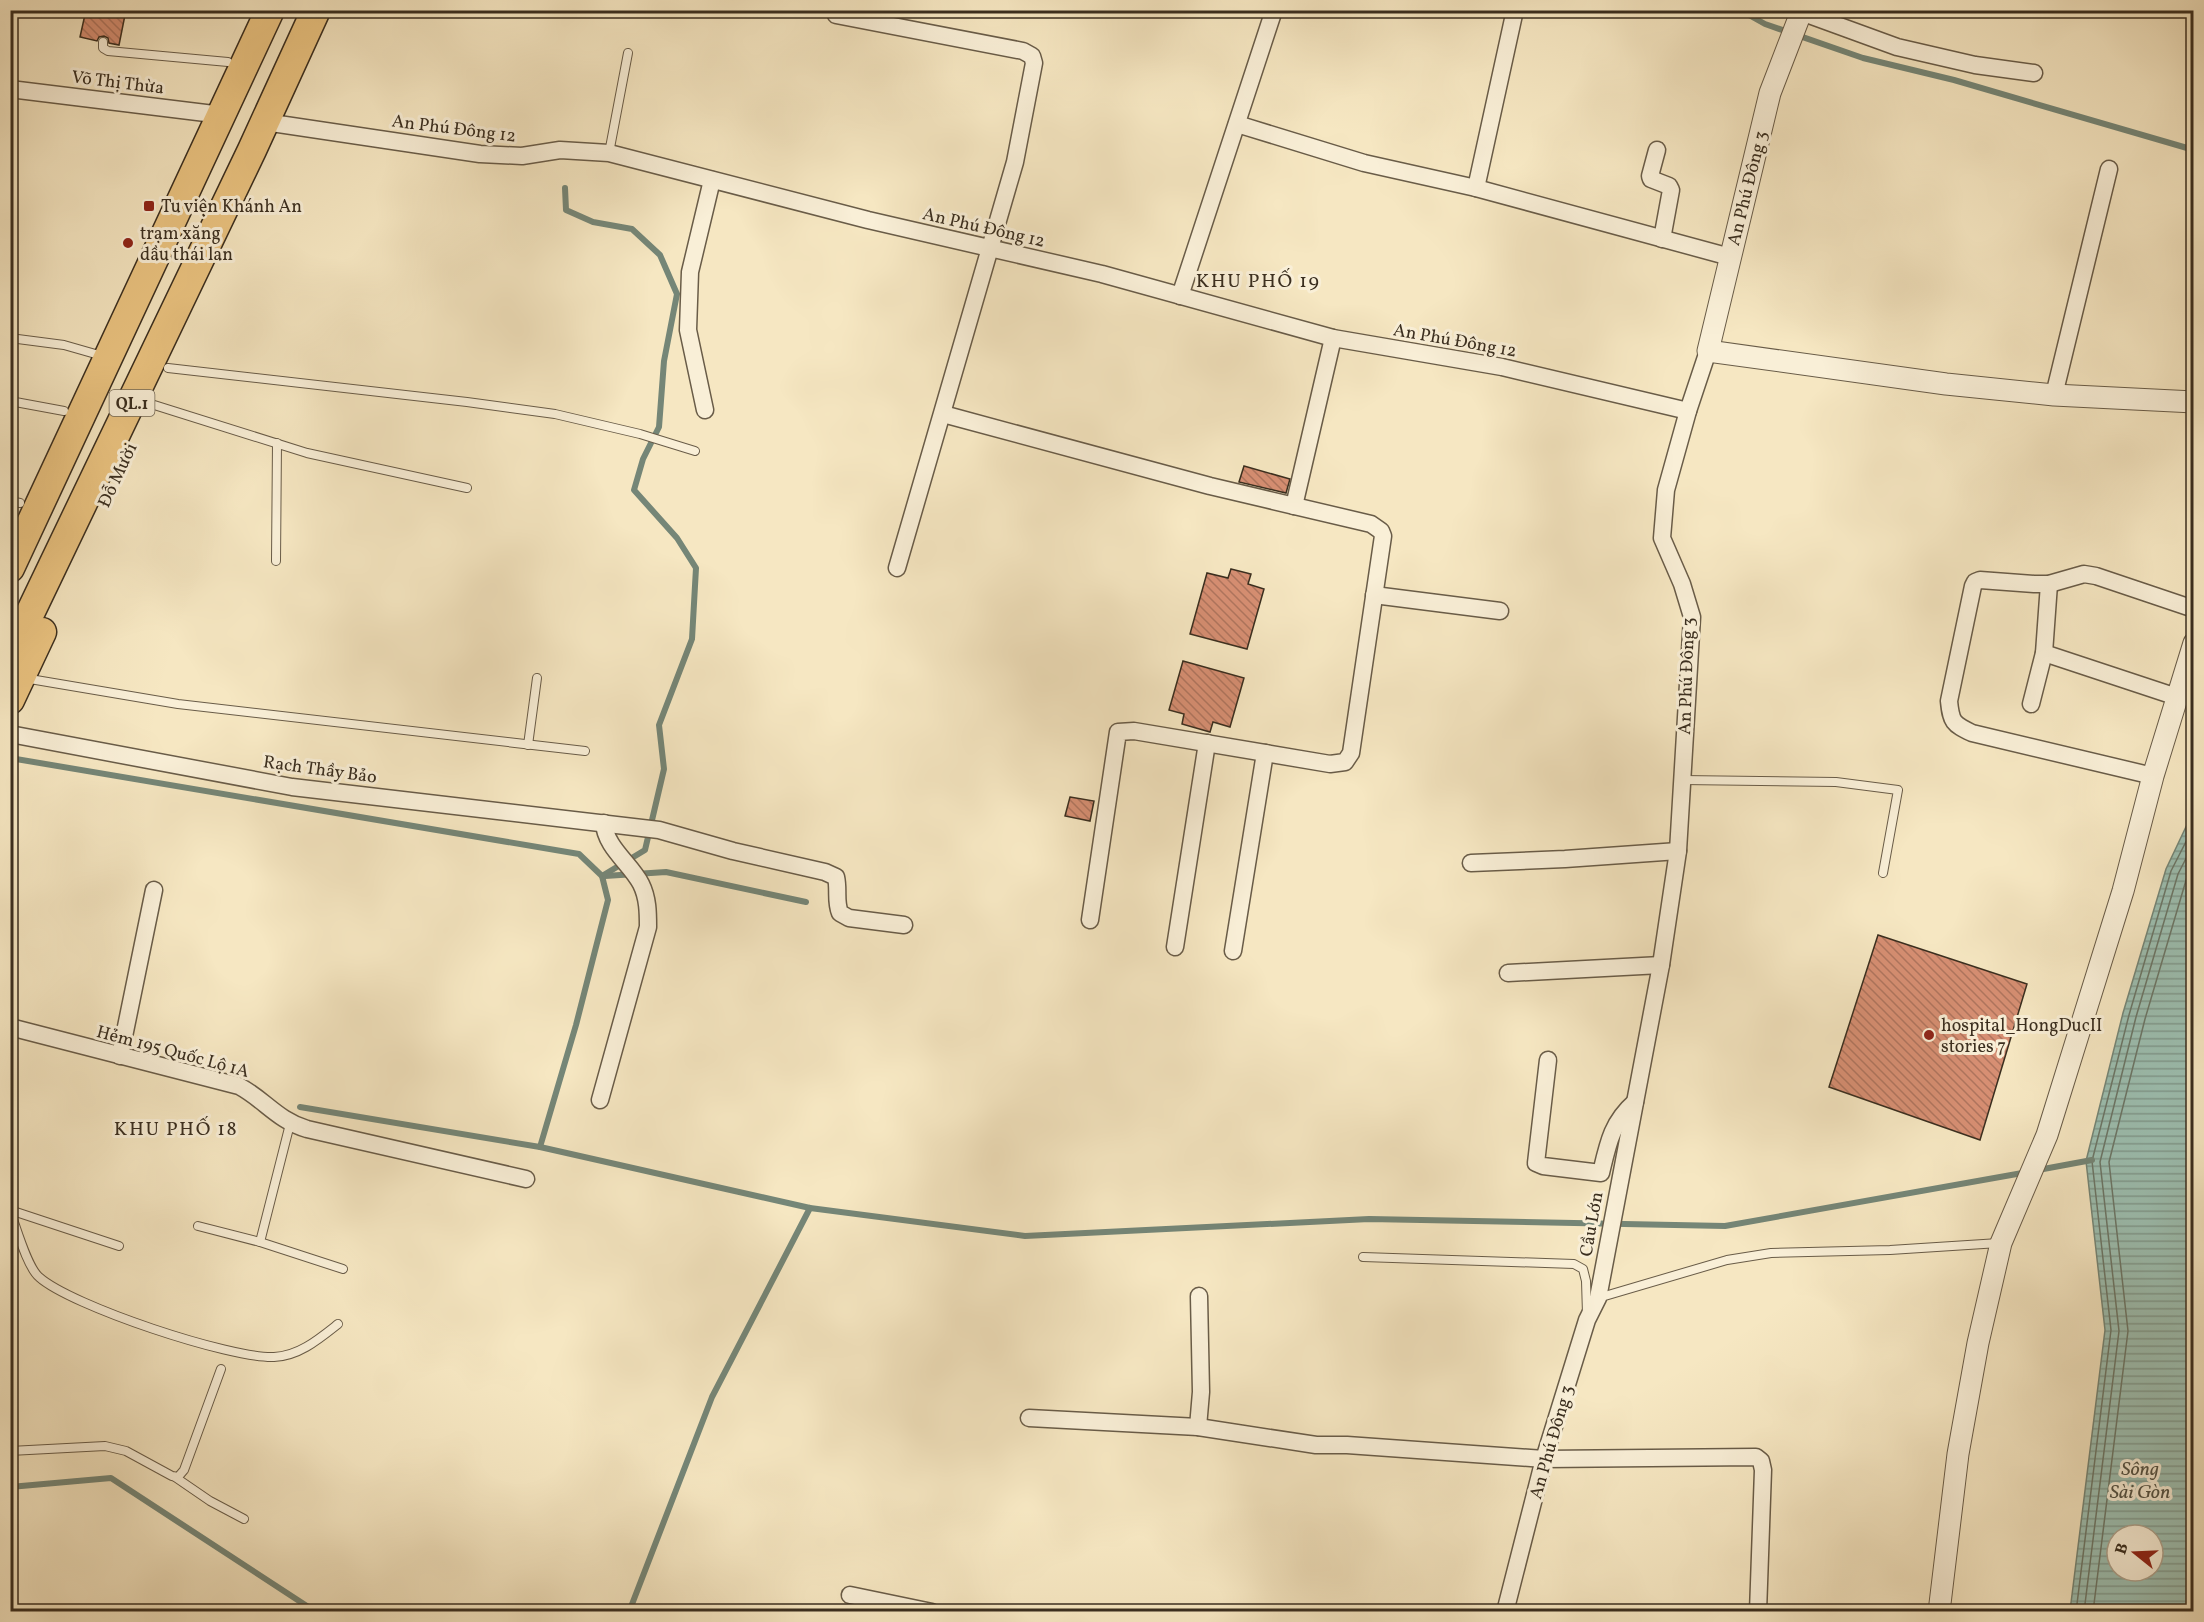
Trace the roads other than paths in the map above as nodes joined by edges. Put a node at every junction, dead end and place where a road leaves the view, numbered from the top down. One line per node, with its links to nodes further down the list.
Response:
1 (270, 10): 13 (highway, QL.1)
2 (316, 10): 14 (highway, Đỗ Mười / QL.1)
3 (1274, 10): 15 (street)
4 (1515, 10): 21 (street)
5 (251, 11): 10 (highway)
6 (836, 15): 23 (street)
7 (1800, 15): 11 (street); 24 (street, An Phú Đông 3)
8 (103, 42): 10 (lane)
9 (628, 52): 18 (lane)
10 (228, 62): 13 (highway)
11 (2034, 73)
12 (10, 89): 13 (street, Võ Thị Thừa)
13 (226, 106): 14 (highway); 28 (highway, QL.1)
14 (265, 122): 16 (highway, Đỗ Mười / QL.1); 18 (street, An Phú Đông 12)
15 (1237, 123): 21 (street); 25 (street)
16 (252, 150): 30 (highway, Đỗ Mười / QL.1); 53 (highway, Đỗ Mười / QL.1)
17 (1657, 150): 22 (street)
18 (609, 153): 20 (street, An Phú Đông 12)
19 (2109, 169): 31 (street)
20 (712, 180): 23 (street, An Phú Đông 12); 35 (street)
21 (1476, 188): 22 (street)
22 (1662, 239): 24 (street)
23 (991, 249): 25 (street, An Phú Đông 12); 38 (street)
24 (1730, 257): 29 (street, An Phú Đông 3)
25 (1180, 296): 27 (street, An Phú Đông 12)
26 (10, 338): 28 (lane)
27 (1333, 338): 37 (street, An Phú Đông 12); 42 (street)
28 (109, 346): 36 (highway, QL.1); 45 (highway, QL.1)
29 (1708, 351): 31 (street); 37 (street, An Phú Đông 3)
30 (168, 368): 34 (highway, Đỗ Mười / QL.1); 40 (lane)
31 (2054, 395): 33 (street)
32 (10, 401): 36 (lane)
33 (2193, 402)
34 (151, 404): 39 (lane); 53 (highway, Đỗ Mười / QL.1)
35 (705, 410)
36 (64, 411): 43 (highway, QL.1)
37 (1688, 411): 63 (street, An Phú Đông 3)
38 (942, 414): 42 (street); 46 (street)
39 (277, 443): 41 (lane); 44 (lane)
40 (695, 452)
41 (467, 488)
42 (1294, 506): 48 (street)
43 (14, 509)
44 (276, 561)
45 (10, 568)
46 (897, 568)
47 (2049, 584): 49 (street); 52 (street); 62 (street)
48 (1374, 595): 50 (street); 61 (street)
49 (2193, 609)
50 (1500, 611)
51 (2193, 643): 55 (street)
52 (2044, 654): 55 (street); 56 (street)
53 (14, 677): 59 (lane)
54 (537, 678): 59 (lane)
55 (2177, 697): 62 (street)
56 (2031, 704)
57 (10, 734): 64 (street, Rạch Thầy Bảo)
58 (1207, 743): 61 (street); 69 (street); 71 (street)
59 (528, 744): 60 (lane)
60 (585, 751)
61 (1265, 753): 72 (street)
62 (2153, 776): 86 (street)
63 (1682, 780): 65 (street, An Phú Đông 3); 67 (lane)
64 (604, 823): 70 (street, Rạch Thầy Bảo); 78 (street)
65 (1678, 851): 66 (street); 73 (street, An Phú Đông 3)
66 (1471, 863)
67 (1883, 873)
68 (154, 890): 76 (street)
69 (1090, 920)
70 (904, 925)
71 (1175, 947)
72 (1233, 951)
73 (1661, 965): 74 (street); 79 (street, An Phú Đông 3)
74 (1508, 973)
75 (10, 1027): 76 (street, Hẻm 195 Quốc Lộ 1A)
76 (120, 1056): 80 (street, Hẻm 195 Quốc Lộ 1A)
77 (1548, 1060): 79 (street)
78 (600, 1100)
79 (1635, 1102): 82 (street, An Phú Đông 3)
80 (290, 1124): 81 (street, Hẻm 195 Quốc Lộ 1A); 85 (lane)
81 (526, 1179)
82 (1619, 1180): 90 (street, Cầu Lớn)
83 (10, 1210): 87 (lane); 94 (lane)
84 (198, 1226): 85 (lane)
85 (260, 1242): 89 (lane)
86 (2001, 1243): 92 (lane); 106 (street)
87 (119, 1246)
88 (1363, 1257): 93 (lane)
89 (343, 1269)
90 (1602, 1274): 92 (street, An Phú Đông 3)
91 (1199, 1296): 97 (street)
92 (1598, 1298): 93 (street, An Phú Đông 3)
93 (1587, 1320): 99 (street, An Phú Đông 3)
94 (338, 1324)
95 (221, 1369): 100 (lane)
96 (1029, 1418): 97 (street)
97 (1198, 1427): 99 (street)
98 (10, 1451): 100 (lane)
99 (1544, 1459): 104 (street, An Phú Đông 3); 105 (street)
100 (177, 1477): 101 (lane)
101 (244, 1519)
102 (850, 1595): 103 (street)
103 (932, 1611)
104 (1505, 1611)
105 (1758, 1611)
106 (1939, 1611)

